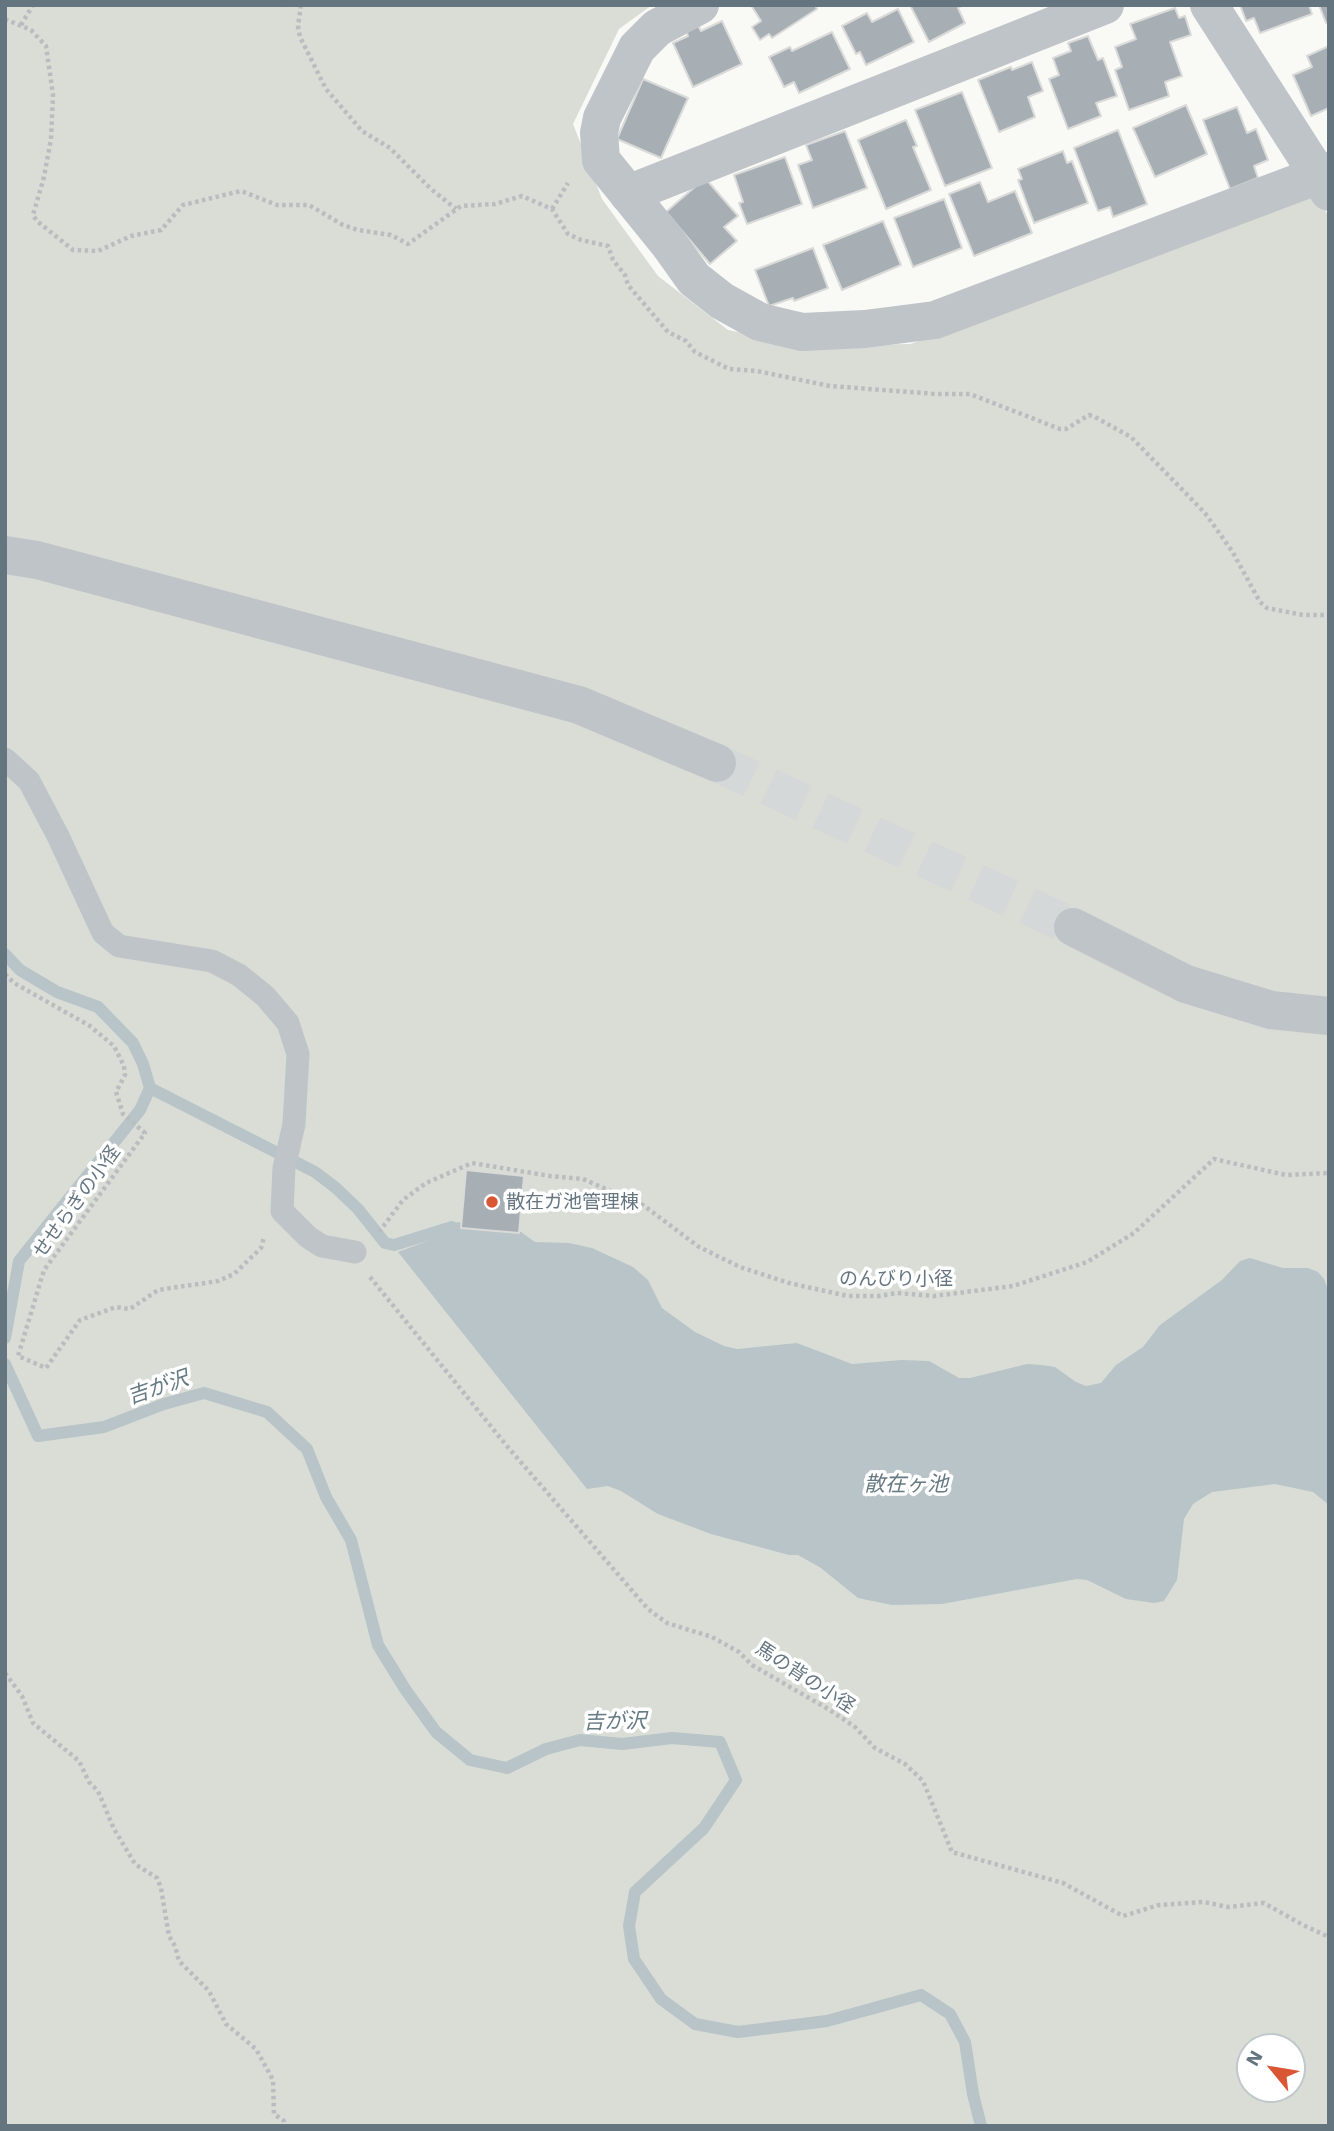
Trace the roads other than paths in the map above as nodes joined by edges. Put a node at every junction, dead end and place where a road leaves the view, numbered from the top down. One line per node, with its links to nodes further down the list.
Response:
1 (700, 5): 4 (street)
2 (1105, 5): 6 (street)
3 (1209, 5): 5 (street)
4 (660, 17): 6 (street)
5 (1325, 179): 6 (street)
6 (628, 194)
7 (5, 555): 9 (street)
8 (5, 758): 12 (lane)
9 (717, 763)
10 (1073, 927): 11 (street)
11 (1329, 1016)
12 (355, 1252)

